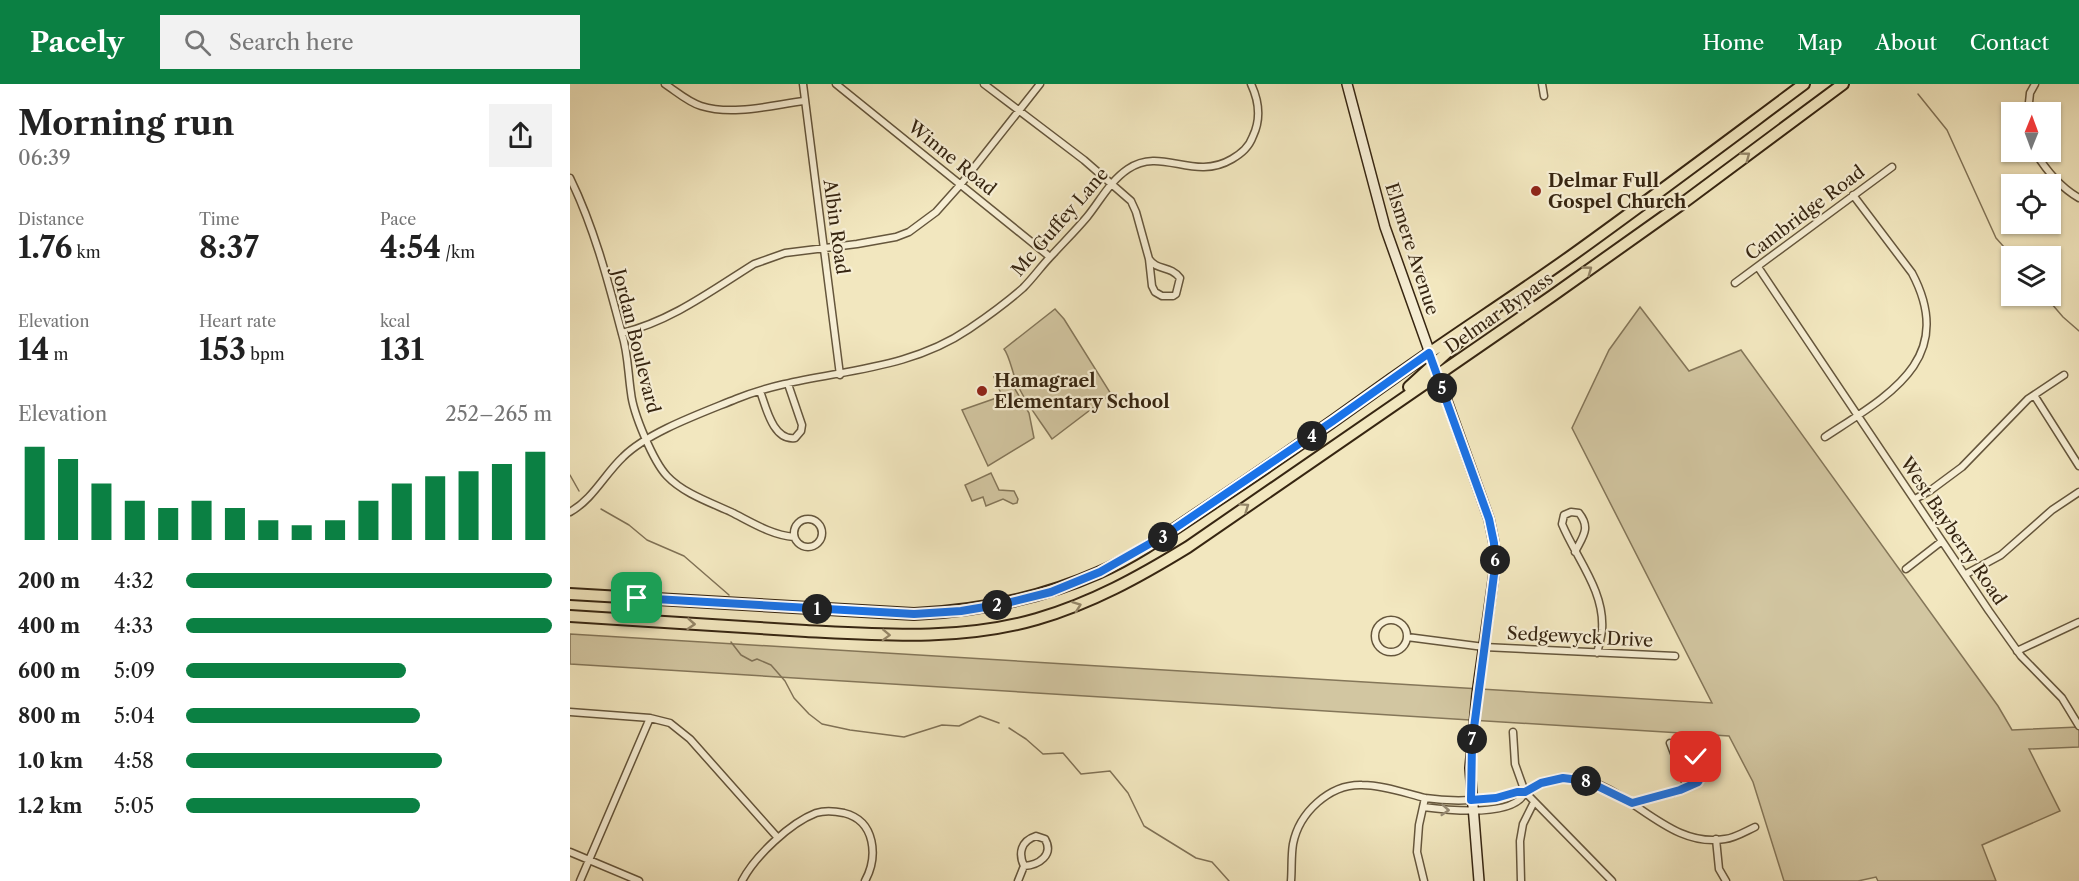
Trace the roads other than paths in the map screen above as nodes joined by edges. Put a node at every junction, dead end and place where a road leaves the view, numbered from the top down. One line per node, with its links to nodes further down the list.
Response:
1 (665, 84): 13 (street)
2 (803, 84): 13 (street, Albin Road)
3 (836, 84): 20 (street, Winne Road)
4 (984, 84): 15 (street)
5 (1040, 84): 15 (street)
6 (1251, 84): 19 (street, Mc Guffey Lane)
7 (1347, 84): 30 (main road, Elsmere Avenue)
8 (1542, 84): 12 (street)
9 (1804, 84): 28 (main road, Delmar Bypass)
10 (1843, 84): 31 (main road, Delmar Bypass, one-way to 10)
11 (2035, 84): 14 (street)
12 (1544, 96)
13 (804, 101): 23 (street, Albin Road)
14 (2029, 102)
15 (1018, 111): 19 (street); 20 (street)
16 (2042, 162): 22 (street)
17 (1892, 167): 21 (street, Cambridge Road)
18 (570, 178): 29 (street, Jordan Boulevard)
19 (1112, 183): 24 (street, Mc Guffey Lane); 25 (street)
20 (961, 184): 23 (street); 24 (street, Winne Road)
21 (1853, 195): 26 (street, Cambridge Road); 37 (street)
22 (2079, 198)
23 (824, 247): 29 (street); 32 (street, Albin Road)
24 (1050, 257): 32 (street, Mc Guffey Lane)
25 (1149, 259): 25 (street)
26 (1758, 267): 27 (street, Cambridge Road); 37 (street, West Bayberry Road)
27 (1735, 283)
28 (1527, 286): 30 (main road, Delmar Bypass); 31 (main road)
29 (622, 333): 39 (street, Jordan Boulevard)
30 (1429, 353): 31 (main road, Elsmere Avenue); 49 (main road, Delmar Bypass)
31 (1435, 370): 50 (main road, one-way to 31); 53 (main road, Elsmere Avenue)
32 (840, 375): 34 (street, Mc Guffey Lane)
33 (2064, 375): 36 (street)
34 (788, 384): 35 (street, Mc Guffey Lane); 35 (street)
35 (760, 391): 39 (street, Mc Guffey Lane)
36 (2034, 395): 40 (street); 42 (street)
37 (1858, 415): 38 (street); 42 (street, West Bayberry Road)
38 (1825, 437)
39 (646, 440): 43 (street, Mc Guffey Lane); 44 (street, Jordan Boulevard)
40 (2079, 466)
41 (2079, 492): 48 (street)
42 (1915, 499): 45 (street, West Bayberry Road)
43 (570, 512)
44 (794, 537): 44 (street, Jordan Boulevard)
45 (1942, 542): 47 (street); 48 (street, West Bayberry Road)
46 (1575, 552): 46 (street); 55 (street)
47 (1906, 569)
48 (1966, 574): 54 (street, West Bayberry Road)
49 (570, 594)
50 (570, 616)
51 (2079, 622): 54 (street)
52 (1407, 637): 52 (street); 53 (street, Sedgewyck Drive)
53 (1484, 647): 55 (street, Sedgewyck Drive); 68 (main road, Elsmere Avenue)
54 (2017, 651): 59 (street, West Bayberry Road)
55 (1598, 653): 56 (street, Sedgewyck Drive)
56 (1675, 656)
57 (570, 712): 58 (street)
58 (650, 718): 71 (street); 74 (street)
59 (2079, 726)
60 (1513, 732): 64 (street)
61 (1670, 743): 62 (street)
62 (1676, 759): 63 (street); 63 (street)
63 (1688, 787): 67 (street)
64 (1525, 792): 66 (street); 67 (street); 68 (street); 68 (street)
65 (1425, 798): 68 (street); 69 (street); 81 (street)
66 (1534, 802): 84 (street); 85 (street)
67 (1632, 803): 72 (street)
68 (1471, 805): 69 (street, one-way to 68); 83 (main road, Elsmere Avenue)
69 (1423, 807): 82 (street)
70 (1755, 827): 72 (street)
71 (778, 838): 78 (street); 79 (street)
72 (1716, 839): 86 (street)
73 (570, 852): 74 (street)
74 (588, 860): 76 (street); 77 (street)
75 (1024, 866): 75 (street); 80 (street)
76 (580, 881)
77 (639, 881)
78 (742, 881)
79 (865, 881)
80 (1018, 881)
81 (1291, 881)
82 (1424, 881)
83 (1479, 881)
84 (1521, 881)
85 (1612, 881)
86 (1726, 881)

